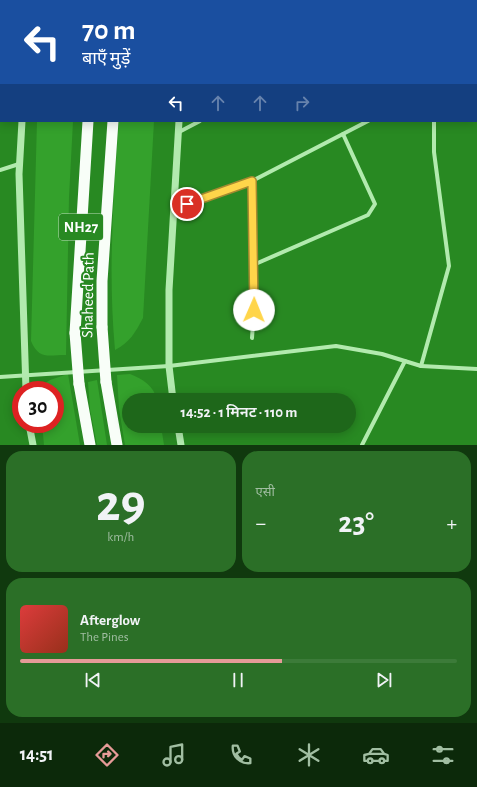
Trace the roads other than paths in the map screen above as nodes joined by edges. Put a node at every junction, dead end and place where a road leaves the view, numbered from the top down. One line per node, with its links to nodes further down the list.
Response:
1 (22, 122): 10 (street)
2 (88, 122): 27 (highway, Shaheed Path / NH27, bridge)
3 (113, 122): 28 (highway, Shaheed Path / NH27, bridge)
4 (180, 122): 8 (street)
5 (198, 122): 8 (street)
6 (366, 122): 9 (street)
7 (434, 122): 18 (street)
8 (179, 132): 13 (street)
9 (343, 134): 12 (street); 14 (street)
10 (19, 164): 11 (street); 20 (street)
11 (0, 170)
12 (252, 181): 13 (street); 14 (street)
13 (175, 209): 17 (street)
14 (253, 265): 15 (street)
15 (252, 338)
16 (405, 361): 17 (street); 18 (street); 30 (street)
17 (168, 366): 20 (street); 23 (street)
18 (421, 366): 19 (street)
19 (477, 369)
20 (25, 376): 21 (street); 22 (street)
21 (0, 377)
22 (25, 381)
23 (172, 393)
24 (31, 433): 26 (street)
25 (179, 433): 29 (street)
26 (33, 445)
27 (90, 445)
28 (117, 445)
29 (181, 445)
30 (362, 445)

